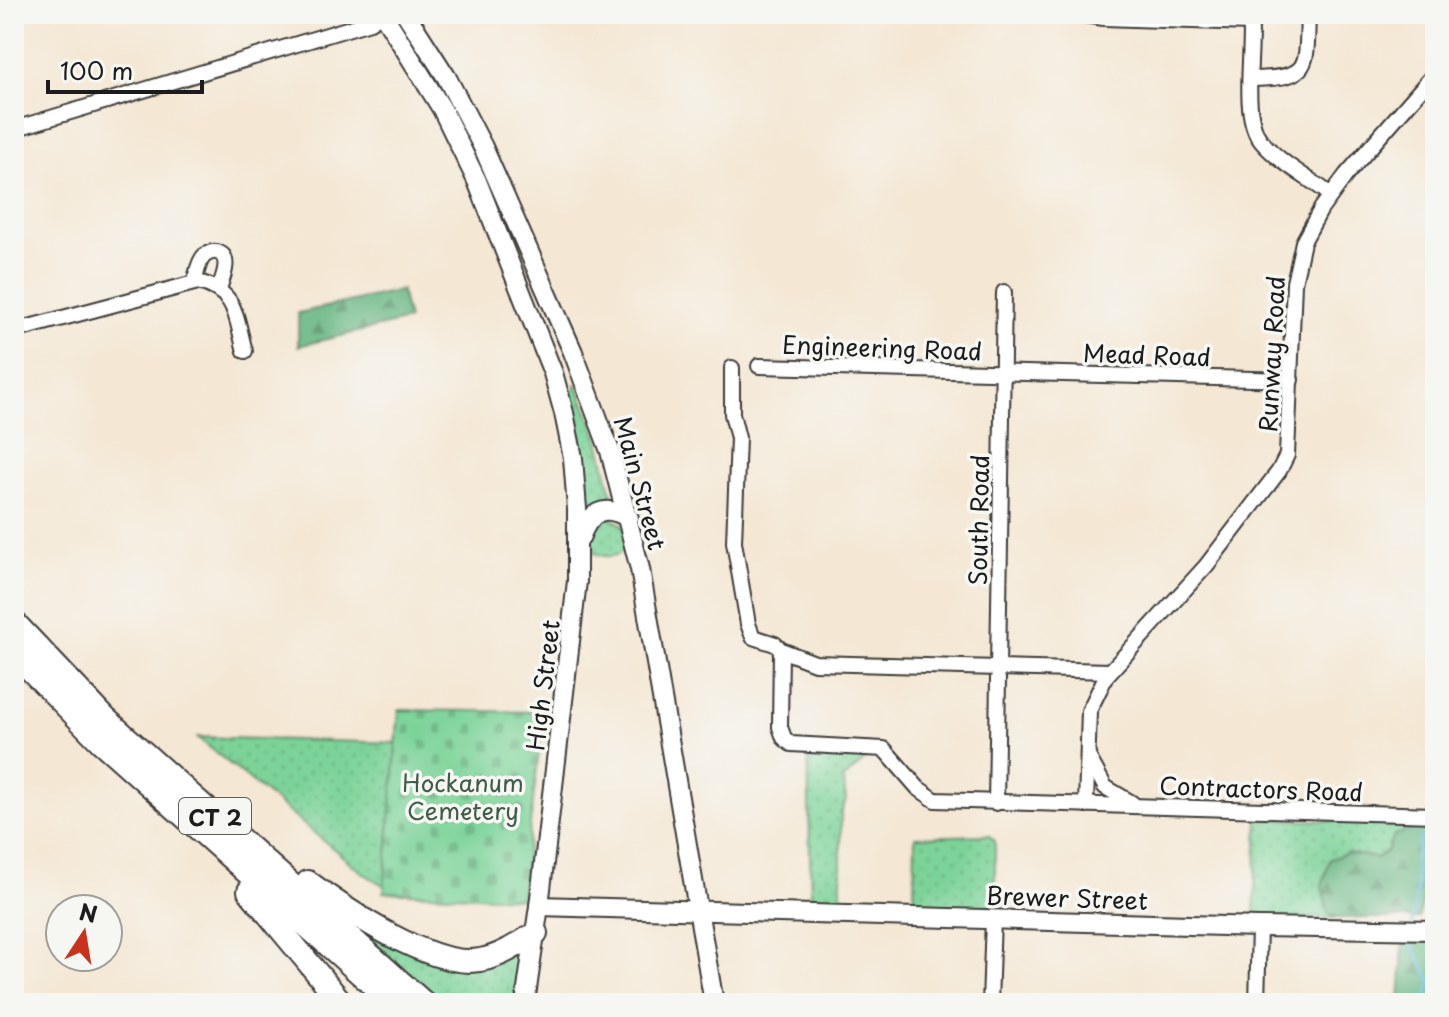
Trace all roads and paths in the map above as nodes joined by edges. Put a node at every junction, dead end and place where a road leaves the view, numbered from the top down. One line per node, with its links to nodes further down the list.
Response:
1 (383, 14): 8 (main road, Main Street); 9 (street)
2 (406, 14): 8 (main road, Main Street)
3 (1078, 14): 5 (street)
4 (1308, 14): 7 (street)
5 (1251, 18): 7 (street)
6 (1435, 73): 10 (street, Runway Road)
7 (1251, 79): 10 (street)
8 (459, 121): 16 (main road, Main Street); 20 (main road, Main Street)
9 (14, 129)
10 (1331, 195): 21 (street, Runway Road)
11 (194, 282): 12 (street); 12 (street); 14 (street)
12 (219, 289): 15 (street)
13 (1004, 292): 19 (street, South Road)
14 (14, 331)
15 (245, 351)
16 (579, 366): 20 (main road); 22 (main road, Main Street)
17 (759, 366): 19 (street, Engineering Road)
18 (732, 368): 25 (street)
19 (1003, 372): 21 (street, Mead Road); 28 (street, South Road)
20 (553, 373): 23 (main road, High Street)
21 (1291, 380): 27 (street, Runway Road)
22 (629, 518): 23 (main road); 37 (main road, Main Street)
23 (578, 541): 36 (main road, High Street)
24 (14, 622): 35 (highway, CT 2)
25 (781, 650): 28 (street); 30 (street, Contractors Road)
26 (14, 653): 34 (highway, CT 2)
27 (1110, 671): 28 (street); 29 (street, Runway Road)
28 (998, 673): 30 (street, South Road)
29 (1086, 751): 31 (street, Runway Road); 32 (street)
30 (996, 803): 31 (street, Contractors Road)
31 (1086, 805): 32 (street, Contractors Road)
32 (1144, 807): 33 (street, Contractors Road)
33 (1435, 815)
34 (188, 820): 42 (highway); 43 (highway, CT 2)
35 (234, 833): 41 (highway); 44 (highway, CT 2)
36 (539, 906): 37 (main road, Brewer Street); 41 (main road, High Street)
37 (698, 911): 38 (main road, Brewer Street); 46 (main road, Main Street)
38 (993, 919): 39 (main road, Brewer Street); 47 (street)
39 (1259, 927): 40 (main road, Brewer Street); 48 (street)
40 (1420, 929)
41 (536, 933): 45 (main road, High Street)
42 (342, 1003)
43 (393, 1003)
44 (424, 1003)
45 (525, 1003)
46 (714, 1003)
47 (990, 1003)
48 (1257, 1003)

